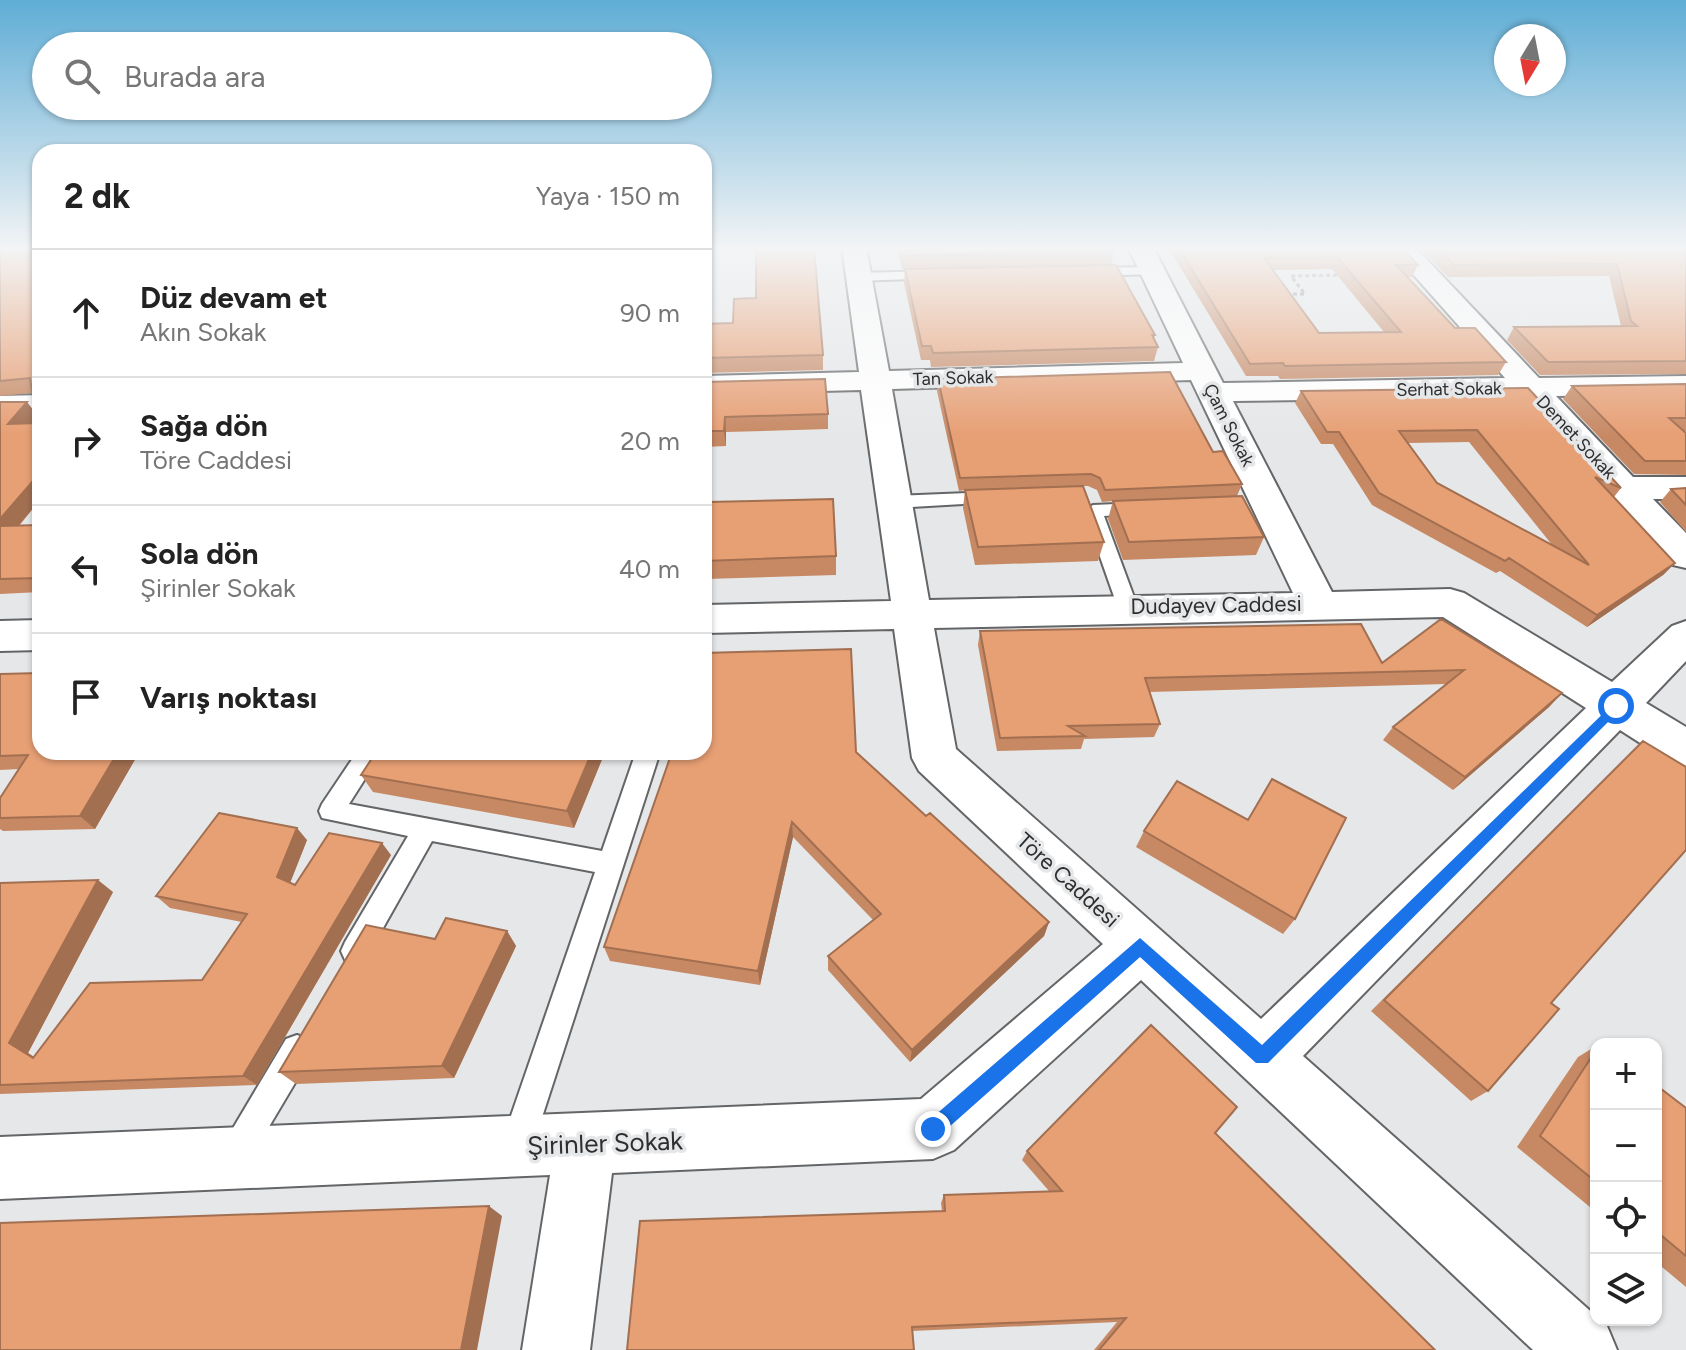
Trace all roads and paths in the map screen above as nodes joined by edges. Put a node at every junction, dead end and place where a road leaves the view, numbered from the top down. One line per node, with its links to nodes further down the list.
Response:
1 (863, 310): 4 (street, Töre Caddesi)
2 (1171, 310): 5 (street, Çam Sokak)
3 (1459, 310): 8 (street, Demet Sokak)
4 (874, 380): 5 (street, Tan Sokak); 6 (street, Tan Sokak); 14 (street, Töre Caddesi)
5 (1207, 382): 8 (street, Serhat Sokak); 17 (street, Çam Sokak)
6 (712, 385)
7 (1686, 385): 8 (street, Serhat Sokak)
8 (1531, 388): 11 (street, Demet Sokak)
9 (32, 404): 10 (street)
10 (0, 405)
11 (1623, 488): 12 (street); 16 (street, Demet Sokak)
12 (1686, 488)
13 (1013, 498): 14 (lane)
14 (894, 502): 19 (street, Töre Caddesi)
15 (1157, 508): 18 (lane)
16 (1686, 556)
17 (1318, 603): 18 (street, Dudayev Caddesi); 24 (street, Dudayev Caddesi)
18 (1128, 608): 19 (street, Dudayev Caddesi)
19 (911, 613): 20 (street, Dudayev Caddesi); 30 (street, Töre Caddesi)
20 (712, 619)
21 (32, 635): 22 (street)
22 (0, 636)
23 (1686, 636): 24 (street)
24 (1616, 706): 25 (street, Dudayev Caddesi); 33 (street)
25 (1686, 749)
26 (365, 760): 28 (lane)
27 (645, 760): 29 (lane)
28 (426, 829): 29 (lane); 31 (lane)
29 (611, 864): 35 (lane)
30 (1140, 946): 33 (street, Töre Caddesi); 34 (street, Şirinler Sokak)
31 (337, 980)
32 (313, 1021): 36 (lane)
33 (1262, 1057): 39 (street, Töre Caddesi)
34 (585, 1144): 35 (street, Şirinler Sokak); 38 (street)
35 (517, 1147): 36 (street, Şirinler Sokak)
36 (233, 1159): 37 (street, Şirinler Sokak)
37 (0, 1168)
38 (556, 1350)
39 (1583, 1350)

